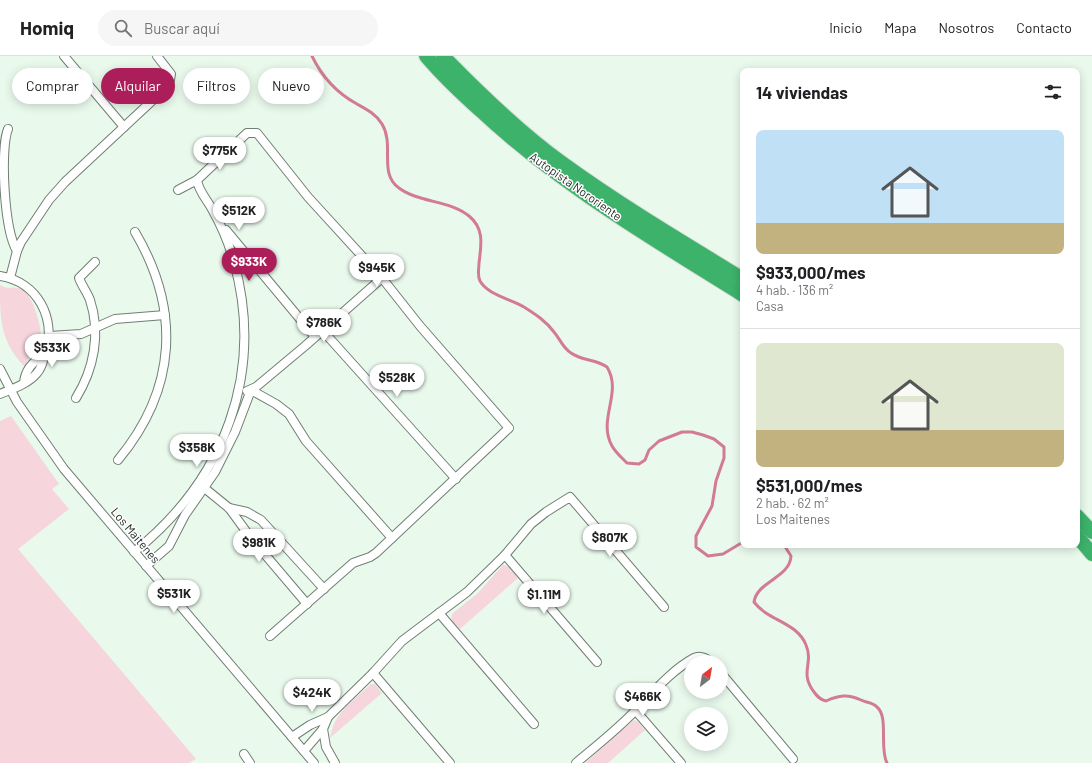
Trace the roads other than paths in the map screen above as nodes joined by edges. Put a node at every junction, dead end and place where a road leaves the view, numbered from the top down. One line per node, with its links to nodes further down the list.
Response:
1 (64, 56): 5 (street)
2 (157, 56): 5 (street)
3 (426, 56): 19 (highway, Autopista Nororiente)
4 (443, 56): 16 (highway, Autopista Nororiente)
5 (124, 127): 11 (street)
6 (8, 129): 11 (street)
7 (196, 180): 8 (street); 9 (street); 18 (street)
8 (178, 190)
9 (218, 220): 12 (street); 13 (street)
10 (135, 232): 20 (street)
11 (17, 250): 17 (street)
12 (245, 254): 13 (street); 24 (street)
13 (233, 256): 28 (street)
14 (95, 262): 21 (street)
15 (0, 276): 17 (street)
16 (740, 277)
17 (10, 278): 23 (street)
18 (382, 278): 22 (street); 32 (street)
19 (740, 293)
20 (165, 315): 21 (street); 31 (street)
21 (95, 328): 23 (street); 30 (street)
22 (323, 331): 24 (street); 32 (street)
23 (49, 336): 26 (street)
24 (315, 337): 27 (street)
25 (0, 368): 26 (street, Los Maitenes)
26 (11, 390): 29 (street); 39 (street, Los Maitenes)
27 (251, 390): 28 (street); 33 (street); 37 (street)
28 (238, 393): 33 (street)
29 (0, 394)
30 (76, 398)
31 (118, 460)
32 (456, 479): 37 (street)
33 (201, 486): 34 (street); 39 (street); 42 (street)
34 (229, 508): 43 (street); 44 (street)
35 (1080, 519): 36 (highway)
36 (1092, 532)
37 (392, 538): 43 (street)
38 (1080, 540): 40 (highway)
39 (134, 552): 42 (street, Los Maitenes)
40 (1092, 554)
41 (505, 555): 45 (street); 46 (street); 48 (street)
42 (146, 566): 56 (street, Los Maitenes)
43 (324, 589): 44 (street)
44 (307, 604): 47 (street)
45 (664, 607)
46 (439, 613): 50 (street); 54 (street)
47 (270, 636)
48 (597, 662)
49 (684, 666): 52 (street)
50 (373, 673): 53 (street); 63 (street)
51 (728, 682): 59 (street)
52 (635, 710): 64 (street); 65 (street)
53 (328, 718): 55 (street); 56 (street)
54 (534, 724)
55 (323, 729): 57 (street); 62 (street)
56 (292, 737): 57 (street, Los Maitenes)
57 (304, 751): 61 (street, Los Maitenes)
58 (244, 754): 60 (street)
59 (793, 759)
60 (250, 763)
61 (314, 763)
62 (335, 763)
63 (450, 763)
64 (576, 763)
65 (681, 763)

